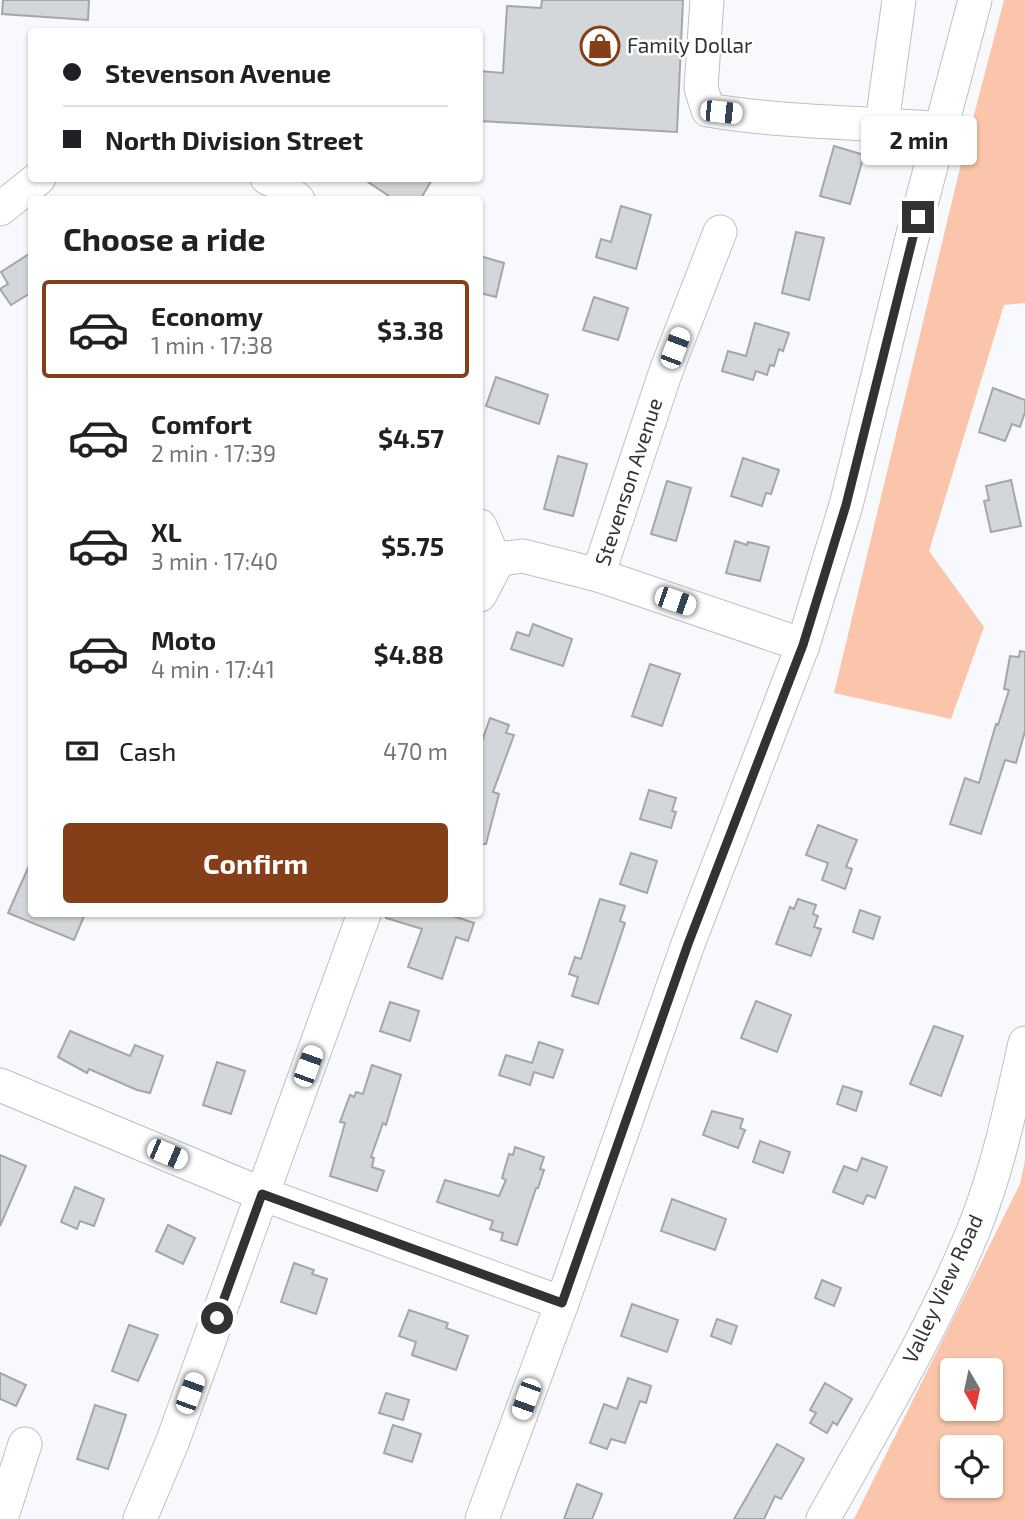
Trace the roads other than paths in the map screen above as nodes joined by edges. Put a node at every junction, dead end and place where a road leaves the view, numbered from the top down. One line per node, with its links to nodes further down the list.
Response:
1 (707, 0): 4 (street)
2 (899, 0): 4 (street)
3 (975, 0): 5 (street)
4 (882, 123): 5 (street)
5 (942, 129): 15 (street)
6 (35, 182): 9 (street)
7 (273, 182): 8 (street)
8 (292, 196)
9 (0, 209)
10 (720, 232): 13 (street, Stevenson Avenue)
11 (483, 533): 12 (street)
12 (496, 564): 13 (street); 14 (street)
13 (598, 575): 15 (street)
14 (483, 589)
15 (803, 645): 20 (street)
16 (363, 917): 19 (street)
17 (1025, 1044): 25 (street, Valley View Road)
18 (0, 1085): 19 (street)
19 (262, 1194): 20 (street); 23 (street)
20 (562, 1303): 24 (street)
21 (25, 1444): 22 (street)
22 (1, 1519)
23 (140, 1519)
24 (482, 1519)
25 (823, 1519)

